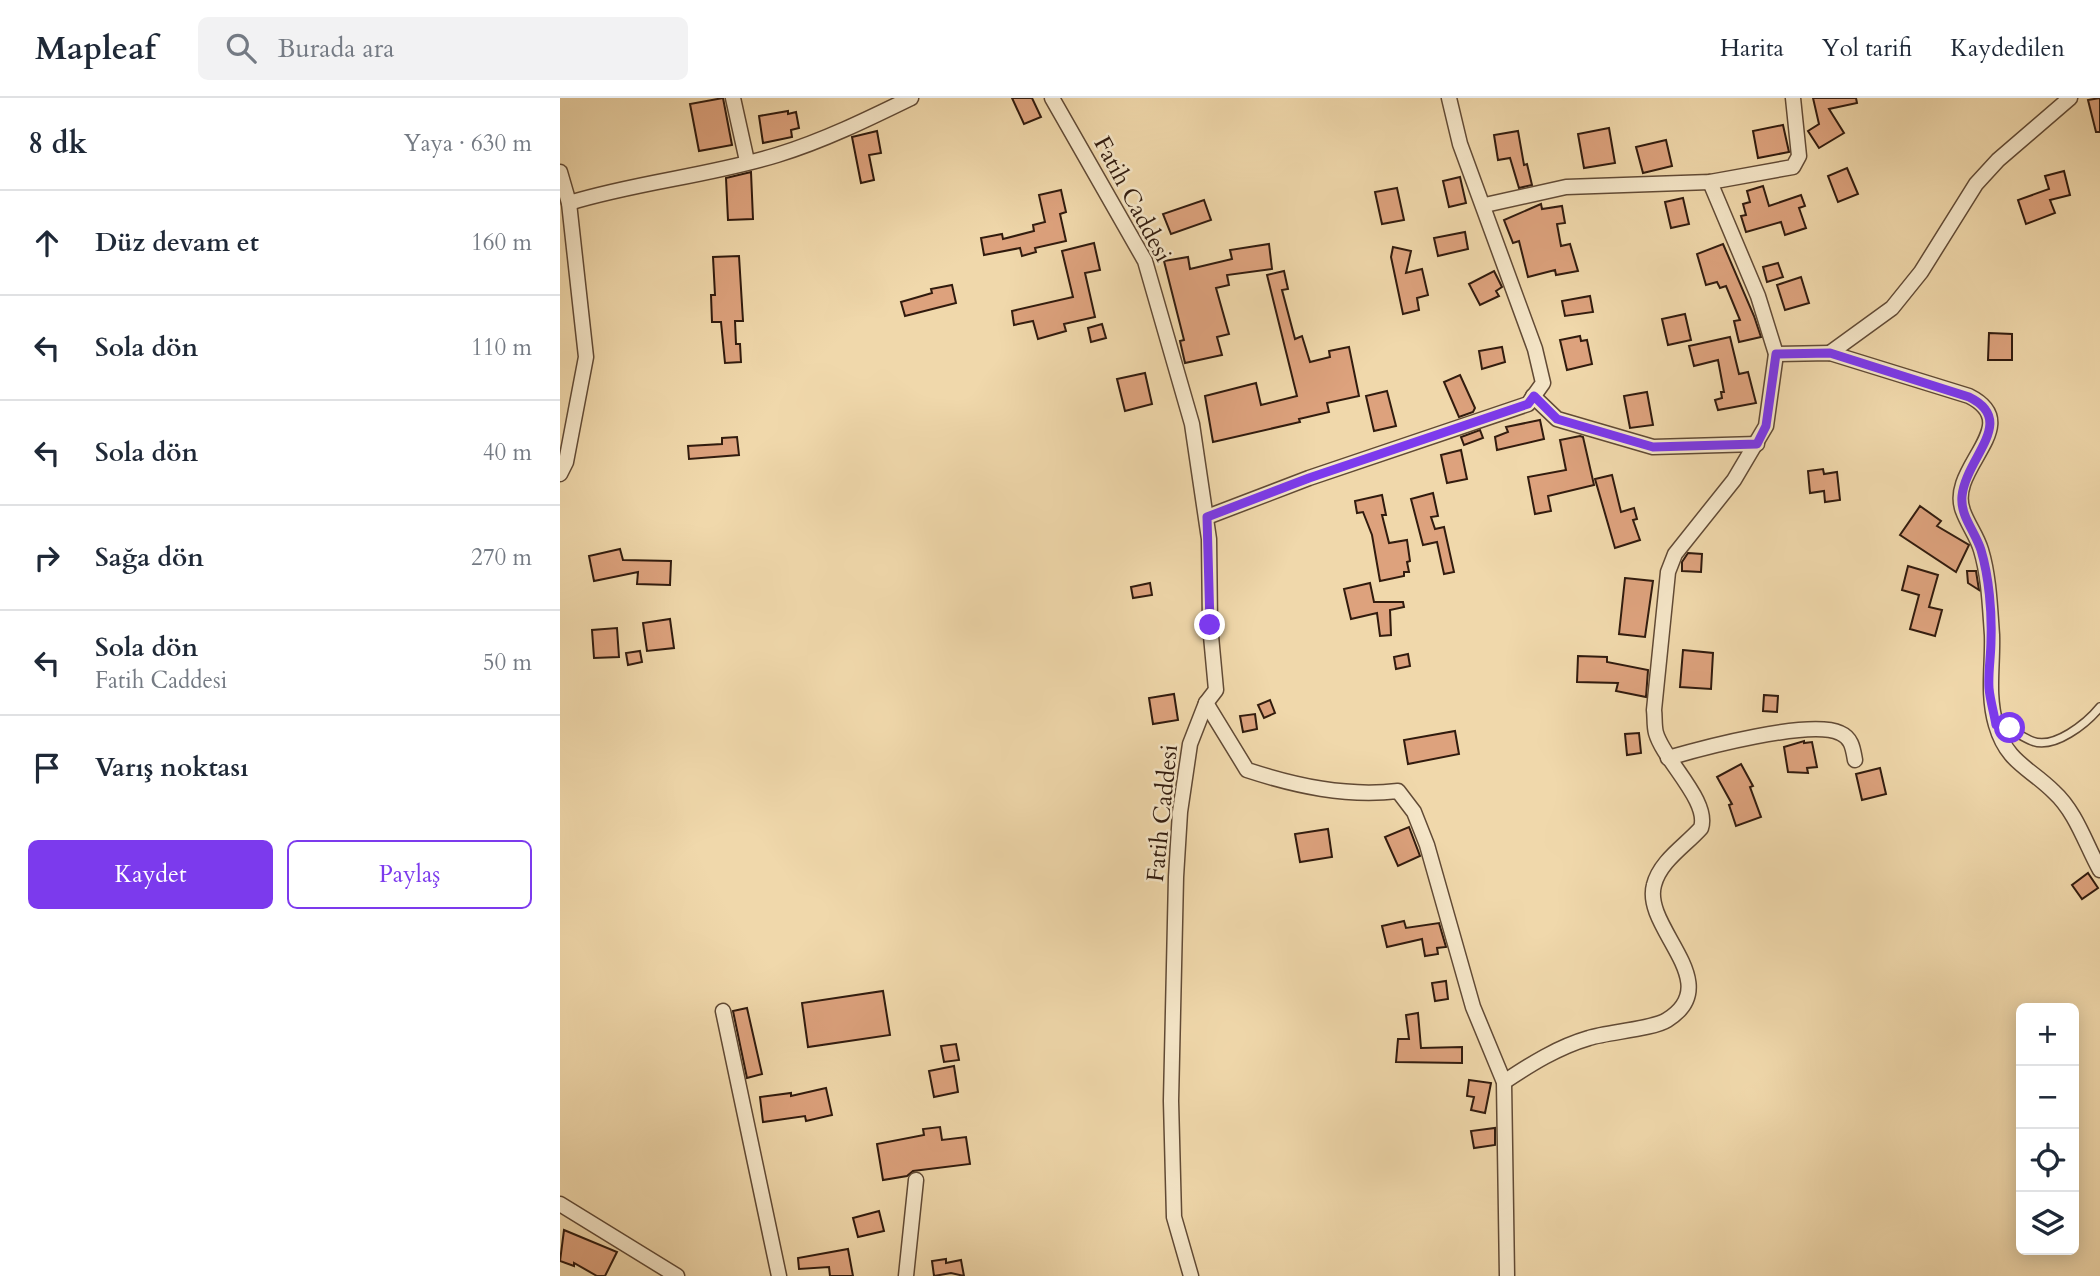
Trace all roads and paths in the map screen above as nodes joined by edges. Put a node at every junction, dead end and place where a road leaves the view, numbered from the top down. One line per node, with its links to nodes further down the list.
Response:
1 (733, 98): 7 (street)
2 (911, 98): 7 (street)
3 (1052, 98): 17 (street, Fatih Caddesi)
4 (1449, 98): 11 (street)
5 (1793, 98): 9 (street)
6 (2068, 98): 12 (street)
7 (747, 162): 10 (street)
8 (560, 172): 10 (street)
9 (1710, 182): 11 (street); 13 (street)
10 (569, 202): 16 (street)
11 (1485, 205): 14 (street)
12 (1830, 353): 13 (street); 20 (street)
13 (1776, 354): 15 (street)
14 (1534, 396): 15 (street); 17 (street)
15 (1757, 444): 21 (street)
16 (560, 474)
17 (1207, 517): 18 (street, Fatih Caddesi)
18 (1206, 703): 25 (street); 31 (street, Fatih Caddesi)
19 (2100, 707): 20 (lane)
20 (1996, 725): 23 (street)
21 (1668, 758): 22 (street); 25 (street)
22 (1855, 760)
23 (2100, 870)
24 (723, 1011): 29 (street)
25 (1504, 1082): 32 (street)
26 (916, 1180): 30 (street)
27 (560, 1204): 28 (street)
28 (677, 1276)
29 (779, 1276)
30 (906, 1276)
31 (1191, 1276)
32 (1507, 1276)

